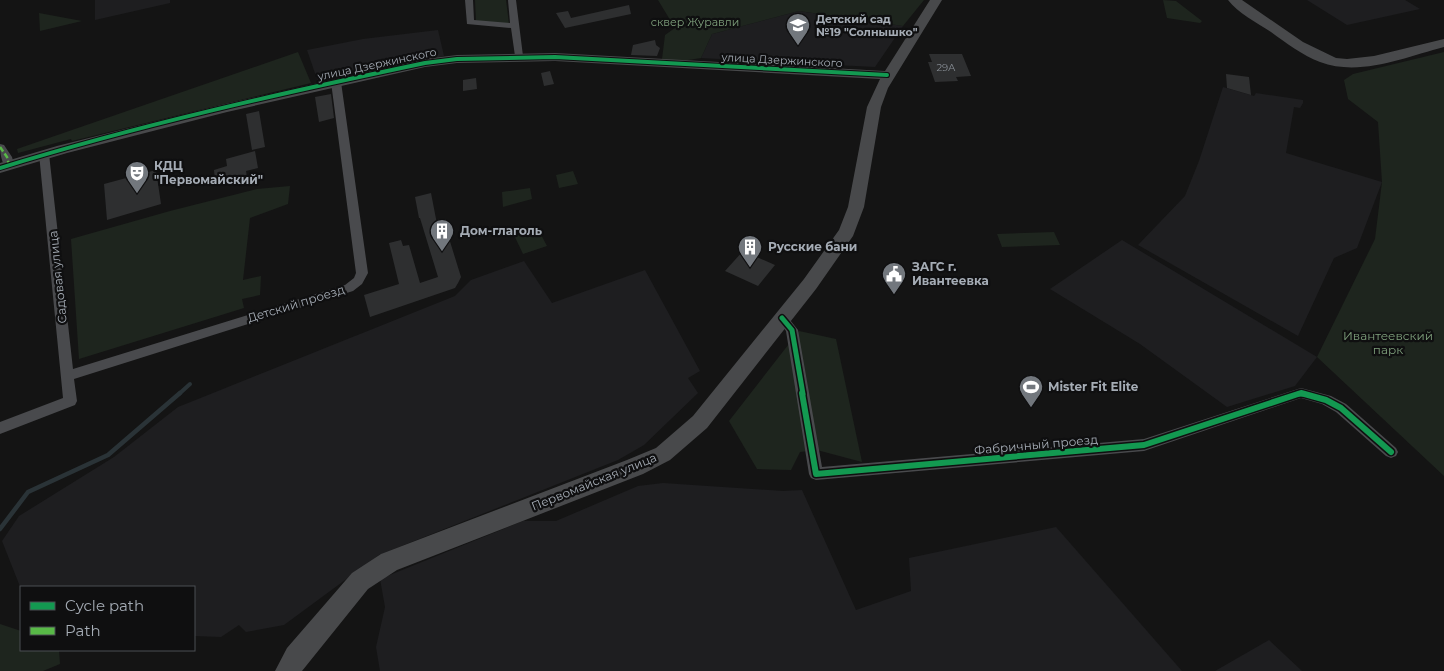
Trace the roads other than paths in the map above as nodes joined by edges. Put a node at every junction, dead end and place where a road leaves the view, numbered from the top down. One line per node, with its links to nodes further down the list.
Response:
1 (469, 0): 5 (street)
2 (512, 0): 5 (street)
3 (936, 0): 8 (street, Первомайская улица)
4 (1234, 0): 6 (street)
5 (516, 26): 7 (street)
6 (1444, 43)
7 (520, 56): 8 (street, улица Дзержинского); 9 (street, улица Дзержинского)
8 (887, 75): 13 (street, Первомайская улица)
9 (336, 82): 11 (street, улица Дзержинского); 14 (street, Детский проезд)
10 (0, 147): 12 (street)
11 (44, 154): 12 (street, улица Дзержинского); 14 (street, Садовая улица)
12 (5, 166)
13 (782, 318): 16 (street, Фабричный проезд); 17 (street, Первомайская улица)
14 (68, 376): 15 (street, Садовая улица)
15 (0, 428)
16 (1391, 452)
17 (360, 581): 18 (main road)
18 (288, 671)

